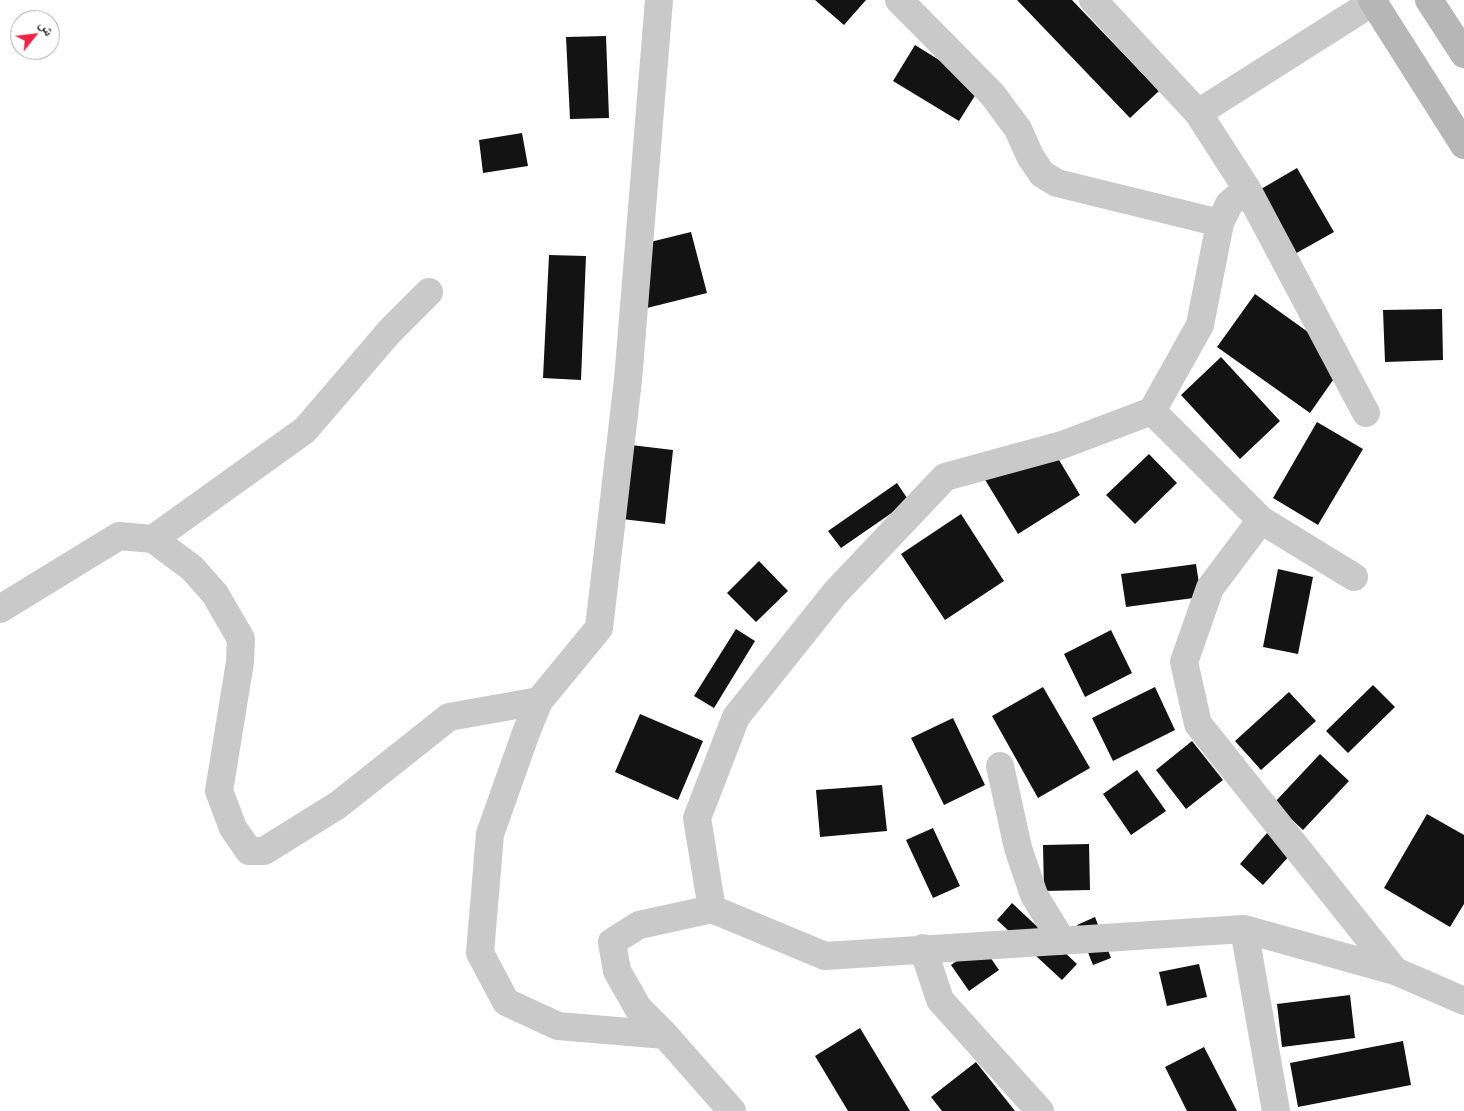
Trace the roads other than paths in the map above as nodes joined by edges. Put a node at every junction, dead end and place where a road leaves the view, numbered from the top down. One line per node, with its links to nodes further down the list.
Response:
1 (658, 0): 18 (street)
2 (899, 0): 10 (street)
3 (1093, 0): 7 (street)
4 (1429, 0): 6 (street)
5 (1372, 1): 7 (street); 8 (street)
6 (1464, 54)
7 (1198, 113): 9 (street)
8 (1464, 145)
9 (1247, 189): 10 (street); 13 (street)
10 (1220, 223): 12 (street)
11 (429, 292): 15 (street)
12 (1152, 411): 14 (street); 20 (street)
13 (1366, 413)
14 (1261, 520): 16 (street); 24 (street)
15 (153, 539): 17 (street); 18 (street)
16 (1354, 577)
17 (0, 609)
18 (538, 701): 26 (street)
19 (1000, 766): 22 (street)
20 (712, 909): 23 (street); 26 (street)
21 (1244, 929): 22 (street); 24 (street); 29 (street)
22 (1062, 941): 23 (street)
23 (923, 948): 28 (street)
24 (1395, 971): 25 (street)
25 (1464, 1001)
26 (665, 1035): 27 (street)
27 (732, 1111)
28 (1040, 1111)
29 (1276, 1111)

